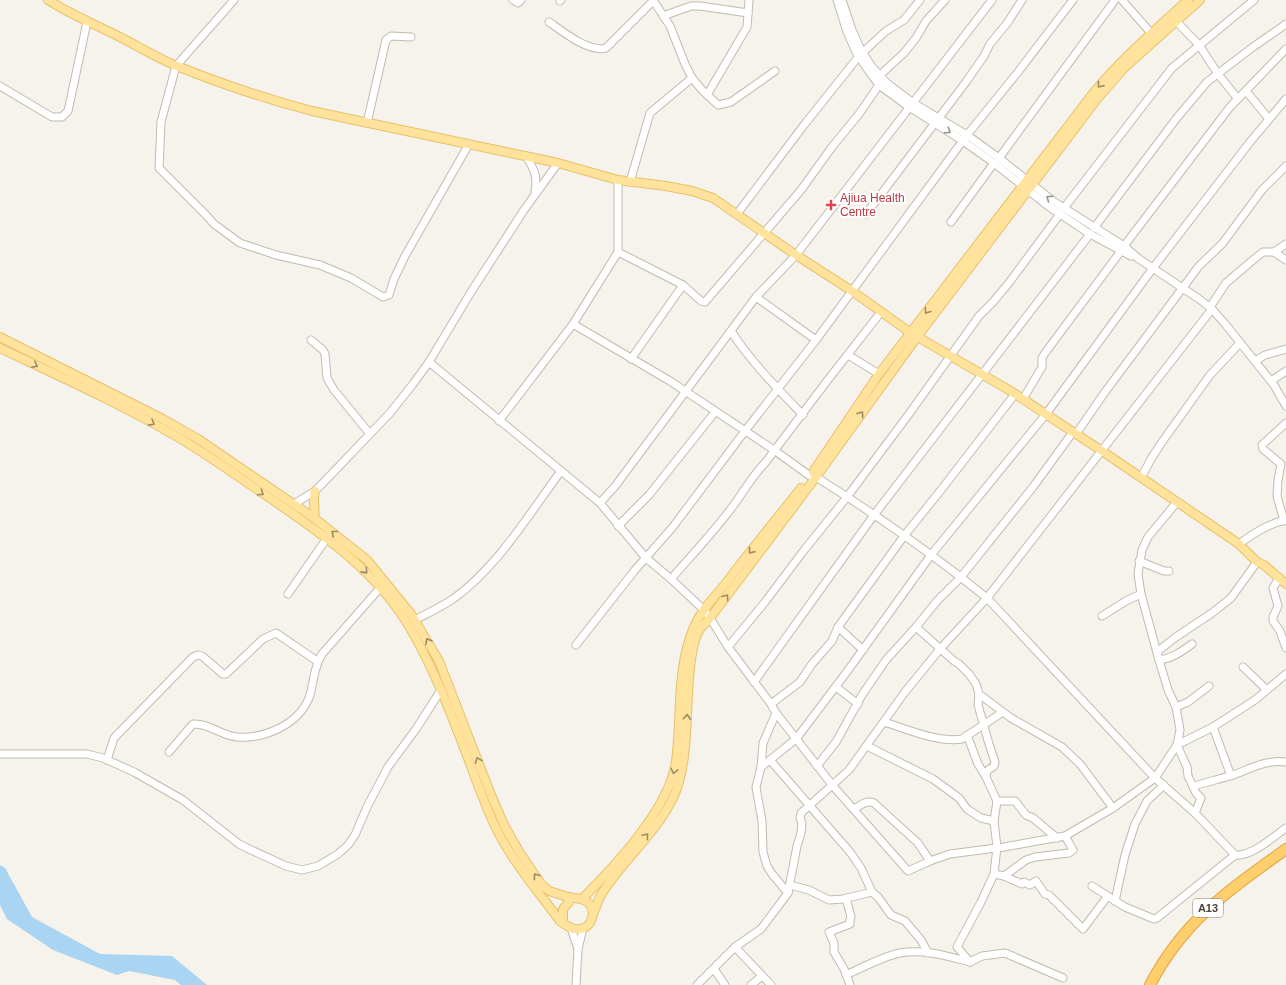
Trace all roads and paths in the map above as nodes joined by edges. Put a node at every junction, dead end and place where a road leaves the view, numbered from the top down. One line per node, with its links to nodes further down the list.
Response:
1 (234, 0): 30 (street)
2 (512, 0): 3 (street)
3 (521, 0)
4 (653, 0): 20 (street); 23 (street)
5 (749, 0): 19 (street)
6 (837, 0): 29 (street)
7 (842, 0): 29 (street)
8 (920, 0): 29 (street)
9 (945, 0): 33 (street)
10 (992, 0): 41 (street)
11 (1022, 0): 42 (street)
12 (1073, 0): 45 (street)
13 (1116, 0): 48 (street)
14 (1122, 0): 25 (street)
15 (1188, 0): 25 (main road)
16 (1200, 0): 21 (main road)
17 (1254, 0): 27 (street)
18 (50, 1): 22 (main road)
19 (748, 12): 20 (street); 38 (street)
20 (663, 16): 34 (street)
21 (1176, 21): 27 (street); 53 (main road)
22 (87, 22): 30 (main road); 36 (street)
23 (549, 22)
24 (1286, 24): 32 (street)
25 (1151, 33): 53 (main road, one-way to 53)
26 (411, 37): 44 (street)
27 (1198, 45): 32 (street); 55 (street)
28 (1286, 50): 37 (street)
29 (861, 55): 33 (street); 35 (street); 56 (street)
30 (176, 66): 44 (main road); 46 (street)
31 (775, 71): 38 (street)
32 (1218, 74): 39 (street); 59 (street)
33 (879, 76): 41 (street)
34 (692, 78): 38 (street); 52 (street)
35 (879, 84): 41 (street); 60 (street)
36 (0, 86)
37 (1246, 91): 39 (street); 43 (street)
38 (707, 95)
39 (1238, 99): 62 (street)
40 (1285, 102): 43 (street)
41 (911, 104): 42 (street); 65 (street)
42 (937, 120): 45 (street); 57 (street)
43 (1269, 120): 67 (street)
44 (367, 123): 46 (main road)
45 (965, 138): 48 (street); 70 (street)
46 (469, 144): 47 (main road)
47 (526, 156): 49 (main road); 54 (street)
48 (996, 161): 53 (street); 58 (street)
49 (558, 163): 51 (main road); 54 (street)
50 (1286, 166): 69 (street)
51 (618, 180): 52 (main road); 63 (street)
52 (630, 182): 56 (main road)
53 (1028, 185): 55 (street); 76 (main road)
54 (535, 194): 87 (street)
55 (1062, 211): 59 (street); 84 (street)
56 (737, 214): 60 (main road)
57 (866, 214)
58 (952, 222)
59 (1092, 231): 62 (street); 90 (street)
60 (765, 234): 65 (main road); 68 (street)
61 (1286, 244): 64 (street)
62 (1122, 248): 67 (street); 95 (street)
63 (618, 252): 68 (street); 74 (street)
64 (1274, 252): 66 (street); 72 (street)
65 (796, 255): 70 (main road); 71 (street)
66 (1286, 260)
67 (1153, 268): 69 (street); 98 (street)
68 (683, 285): 85 (street)
69 (1182, 288): 72 (street); 103 (street)
70 (852, 291): 73 (main road); 79 (street)
71 (756, 297): 75 (street); 79 (street)
72 (1211, 308): 80 (street); 106 (street)
73 (881, 312): 76 (main road); 83 (street)
74 (573, 324): 85 (street); 100 (street)
75 (731, 331): 92 (street); 93 (street)
76 (914, 335): 84 (main road); 89 (main road); 108 (main road, one-way to 76)
77 (0, 338): 113 (main road)
78 (311, 340): 104 (street)
79 (816, 340): 92 (street)
80 (1240, 343): 86 (street); 109 (street)
81 (0, 348): 120 (main road, one-way to 120)
82 (1286, 349): 86 (street)
83 (848, 355): 89 (street); 99 (street)
84 (951, 356): 90 (main road); 111 (street)
85 (631, 359): 93 (street)
86 (1255, 361): 91 (street)
87 (429, 362): 100 (street); 104 (street)
88 (1286, 371): 91 (street)
89 (879, 374): 108 (main road)
90 (983, 374): 94 (main road); 115 (street)
91 (1271, 382): 96 (street)
92 (778, 388): 99 (street); 102 (street)
93 (685, 391): 97 (street); 114 (street)
94 (1015, 394): 95 (main road); 119 (street)
95 (1023, 399): 98 (main road)
96 (1286, 406)
97 (715, 412): 102 (street); 118 (street)
98 (1046, 414): 103 (main road); 122 (street)
99 (802, 415): 105 (street)
100 (499, 421): 107 (street)
101 (1286, 423): 117 (street)
102 (745, 431): 105 (street); 123 (street)
103 (1074, 433): 106 (main road); 127 (street)
104 (370, 434): 110 (street)
105 (774, 450): 108 (street); 129 (street)
106 (1102, 451): 109 (main road); 134 (street)
107 (561, 470): 114 (street); 138 (street)
108 (813, 477): 111 (street); 135 (main road, one-way to 135); 137 (main road, one-way to 108)
109 (1141, 478): 112 (main road)
110 (315, 491): 113 (street); 116 (main road)
111 (847, 497): 115 (street); 143 (street)
112 (1177, 502): 121 (main road); 124 (street)
113 (294, 504): 116 (main road)
114 (600, 504): 118 (street)
115 (874, 515): 119 (street); 152 (street)
116 (314, 518): 138 (main road, one-way to 116)
117 (1285, 521): 121 (street)
118 (618, 526): 123 (street)
119 (904, 536): 122 (street); 139 (street)
120 (327, 538): 131 (main road, one-way to 131); 132 (street)
121 (1239, 544): 125 (main road)
122 (931, 555): 127 (street); 146 (street)
123 (646, 558): 129 (street); 142 (street)
124 (1139, 561): 126 (street); 133 (street)
125 (1257, 562): 128 (main road); 147 (street)
126 (1169, 571)
127 (962, 577): 134 (street); 140 (street)
128 (1279, 578): 130 (main road); 144 (street)
129 (671, 579): 135 (street)
130 (1286, 584)
131 (380, 588): 149 (street); 155 (main road)
132 (288, 594)
133 (1141, 594): 136 (street); 147 (street)
134 (987, 598): 145 (street); 179 (street)
135 (704, 610): 137 (street); 205 (main road, one-way to 205)
136 (1102, 616)
137 (710, 618): 143 (street); 207 (main road, one-way to 137)
138 (415, 620): 202 (main road, one-way to 138)
139 (838, 627): 146 (street); 158 (street)
140 (916, 627): 145 (street); 159 (street)
141 (1192, 644): 148 (street)
142 (576, 645)
143 (728, 647): 152 (street)
144 (1286, 648)
145 (940, 649): 157 (street); 163 (street)
146 (863, 650): 154 (street)
147 (1158, 651): 148 (street)
148 (1159, 660): 160 (street)
149 (317, 661): 170 (street); 172 (street)
150 (1243, 667): 156 (street)
151 (1286, 674): 156 (street)
152 (754, 682): 158 (street)
153 (1209, 686): 160 (street)
154 (836, 687): 159 (street); 167 (street)
155 (441, 690): 172 (street); 208 (main road)
156 (1267, 690): 165 (street)
157 (979, 694): 161 (street); 164 (street)
158 (771, 704): 162 (street)
159 (858, 704): 175 (street)
160 (1176, 707): 168 (street)
161 (1003, 712): 164 (street); 185 (street)
162 (776, 713): 167 (street); 176 (street)
163 (884, 722): 166 (street); 169 (street)
164 (983, 725): 166 (street); 178 (street)
165 (1213, 727): 168 (street); 177 (street)
166 (967, 736): 178 (street)
167 (796, 739): 173 (street); 175 (street)
168 (1178, 745): 179 (street); 182 (street)
169 (867, 746): 181 (street); 188 (street)
170 (169, 752)
171 (0, 754): 172 (street)
172 (107, 760)
173 (770, 760): 176 (street); 184 (street)
174 (1286, 762): 177 (street)
175 (817, 766): 181 (street)
176 (761, 767): 201 (street)
177 (1231, 776): 182 (street)
178 (986, 777): 183 (street)
179 (1155, 778): 180 (street); 185 (street)
180 (1164, 785): 187 (street); 206 (street)
181 (833, 786): 184 (street); 186 (street)
182 (1194, 786): 187 (street)
183 (997, 801): 188 (street); 191 (street)
184 (810, 806): 198 (street); 200 (street)
185 (1113, 808): 190 (street)
186 (854, 809): 195 (street); 195 (street)
187 (1195, 813): 194 (street)
188 (994, 821): 192 (street)
189 (1286, 828): 194 (street)
190 (1065, 836): 191 (street); 197 (street)
191 (1057, 838): 192 (street)
192 (997, 847): 195 (street); 196 (street)
193 (1286, 849): 225 (highway, A13)
194 (1234, 855): 206 (street)
195 (930, 861)
196 (994, 874): 197 (street); 214 (street)
197 (1004, 876): 203 (street)
198 (790, 885): 201 (street); 204 (street)
199 (1092, 886): 203 (street)
200 (872, 892): 204 (street); 213 (street)
201 (788, 893): 211 (street)
202 (568, 897): 205 (main road); 208 (main road)
203 (1107, 897): 206 (street)
204 (846, 898): 216 (street)
205 (582, 899): 207 (main road)
206 (1115, 901)
207 (593, 914): 210 (main road)
208 (560, 921): 209 (main road)
209 (571, 928): 210 (main road); 212 (street)
210 (583, 928): 212 (street)
211 (735, 947): 215 (street); 217 (street)
212 (578, 949): 219 (street)
213 (928, 953): 214 (street); 216 (street)
214 (970, 962): 218 (street)
215 (714, 969): 220 (street); 221 (street)
216 (846, 975): 224 (street)
217 (762, 976): 222 (street); 223 (street)
218 (1063, 978)
219 (576, 985)
220 (697, 985)
221 (725, 985)
222 (751, 985)
223 (771, 985)
224 (850, 985)
225 (1150, 985)

